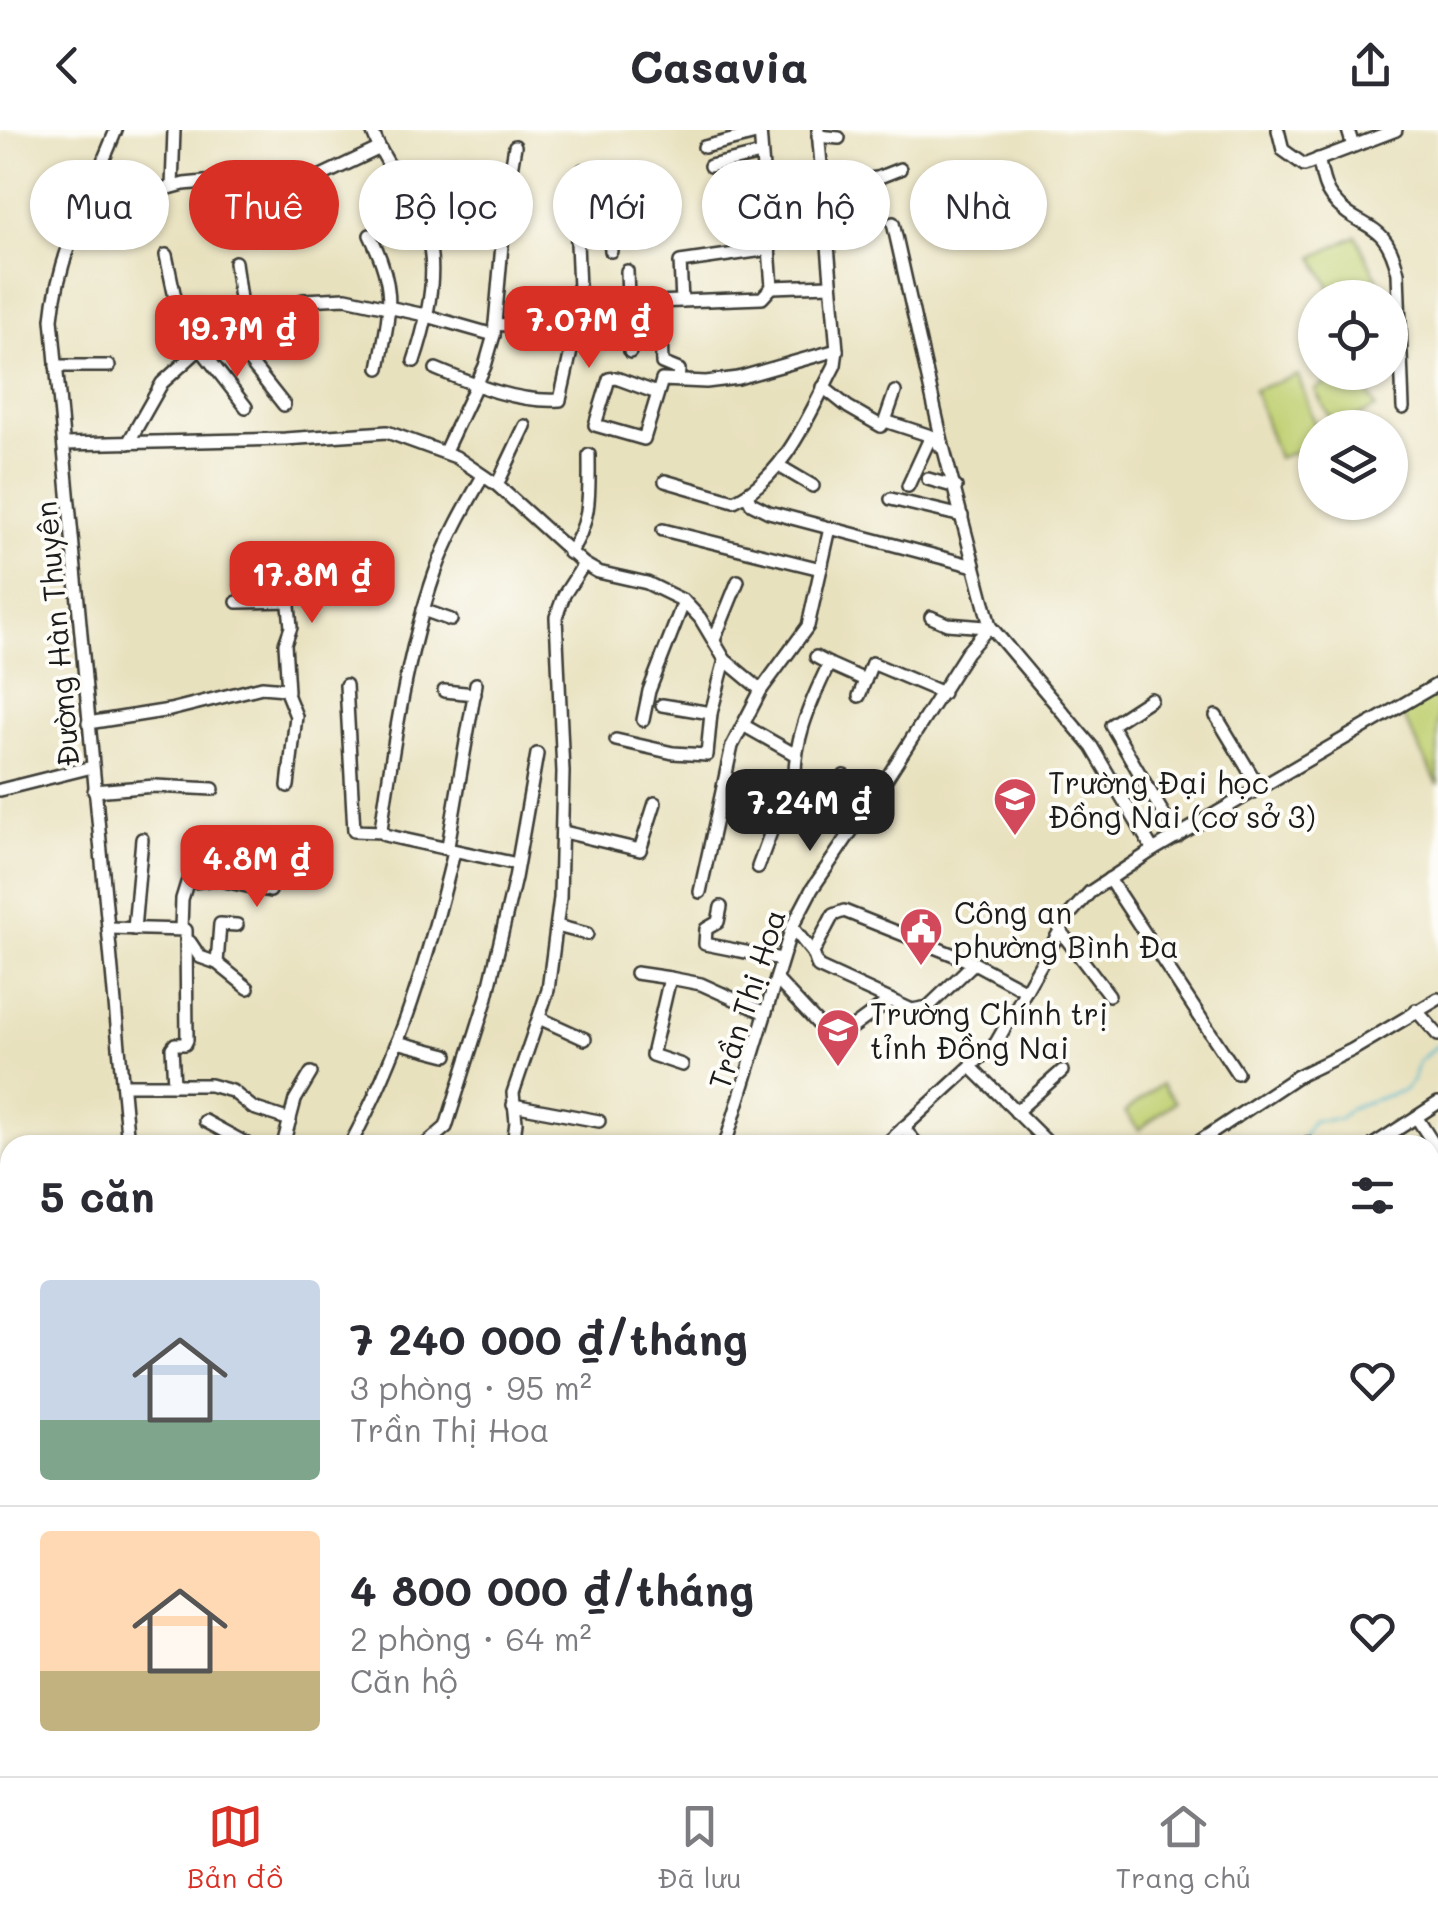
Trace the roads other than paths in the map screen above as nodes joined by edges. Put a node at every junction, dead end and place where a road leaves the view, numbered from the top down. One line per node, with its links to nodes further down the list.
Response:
1 (116, 130): 16 (street, Đường Hàn Thuyên)
2 (174, 130): 22 (street)
3 (372, 130): 13 (street)
4 (1278, 130): 15 (street)
5 (1348, 130): 11 (street)
6 (1396, 130): 11 (street)
7 (760, 132): 12 (street); 14 (street)
8 (818, 133): 9 (street); 19 (street)
9 (839, 138)
10 (516, 146): 42 (street)
11 (1353, 146): 15 (street)
12 (704, 148)
13 (378, 149): 22 (street); 39 (street)
14 (761, 154): 17 (street); 18 (street)
15 (1318, 159): 60 (street)
16 (104, 160)
17 (736, 160)
18 (762, 160)
19 (820, 160)
20 (900, 170): 21 (street)
21 (890, 173)
22 (172, 187): 23 (street)
23 (169, 188)
24 (893, 223): 66 (street)
25 (71, 250): 49 (street, Đường Hàn Thuyên)
26 (377, 250): 38 (street)
27 (578, 250): 43 (street)
28 (770, 250): 34 (street); 36 (street)
29 (827, 250): 33 (street)
30 (166, 255): 47 (street)
31 (235, 262): 40 (street)
32 (627, 271): 37 (street)
33 (830, 285): 34 (street); 45 (street)
34 (772, 287): 36 (street)
35 (660, 302): 36 (street); 37 (street); 53 (street)
36 (682, 302)
37 (628, 303): 46 (street)
38 (390, 308): 39 (street); 40 (street); 51 (street)
39 (426, 316): 42 (street); 48 (street)
40 (242, 321): 41 (street)
41 (222, 328): 44 (street); 58 (street)
42 (494, 329): 43 (street); 54 (street)
43 (577, 332): 54 (street)
44 (200, 348): 47 (street); 59 (street)
45 (837, 350): 53 (street); 55 (street)
46 (630, 352)
47 (188, 359): 64 (street)
48 (414, 361)
49 (56, 366): 50 (street); 65 (street, Đường Hàn Thuyên)
50 (109, 366)
51 (379, 368)
52 (436, 368): 54 (street)
53 (678, 380): 57 (street)
54 (475, 386): 67 (street)
55 (823, 387): 61 (street); 69 (street)
56 (895, 392): 61 (street)
57 (657, 394): 57 (street)
58 (284, 405)
59 (246, 406)
60 (1404, 408)
61 (885, 421): 63 (street)
62 (525, 426): 73 (street)
63 (931, 436): 66 (street); 75 (street)
64 (128, 443): 65 (street); 67 (street)
65 (64, 444): 112 (street, Đường Hàn Thuyên)
66 (944, 450): 76 (street)
67 (445, 452): 70 (street)
68 (590, 455): 83 (street)
69 (779, 466): 74 (street); 77 (street)
70 (482, 476): 73 (street); 91 (street)
71 (928, 478): 76 (street)
72 (665, 481): 77 (street)
73 (497, 485): 83 (street)
74 (814, 486)
75 (908, 486)
76 (956, 487): 79 (street)
77 (747, 495): 80 (street)
78 (890, 500): 79 (street)
79 (962, 516): 85 (street)
80 (830, 528): 85 (street); 86 (street)
81 (663, 530): 86 (street)
82 (284, 554): 88 (street)
83 (570, 554): 84 (street)
84 (584, 564): 90 (street); 128 (street)
85 (974, 566): 94 (street)
86 (821, 569): 103 (street)
87 (738, 581): 95 (street)
88 (290, 601): 89 (street); 102 (street)
89 (237, 602)
90 (684, 602): 95 (street); 111 (street)
91 (424, 610): 93 (street); 127 (street)
92 (931, 617): 94 (street)
93 (451, 620)
94 (988, 627): 105 (street, Trần Thị Hoa); 133 (street)
95 (714, 640): 97 (street)
96 (816, 657): 98 (street)
97 (725, 660): 103 (street); 109 (street)
98 (829, 664): 99 (street); 116 (street)
99 (866, 680): 105 (street); 106 (street)
100 (1438, 684): 121 (street)
101 (346, 685): 127 (street)
102 (288, 690): 112 (street); 119 (street)
103 (761, 690): 113 (street)
104 (444, 691): 132 (street)
105 (943, 693): 125 (street, Trần Thị Hoa)
106 (859, 696)
107 (1151, 699): 130 (street)
108 (662, 705): 109 (street)
109 (711, 712): 114 (street)
110 (1216, 716): 121 (street)
111 (643, 720)
112 (88, 723): 117 (street, Đường Hàn Thuyên)
113 (743, 725): 116 (street); 138 (street)
114 (616, 740)
115 (536, 754): 135 (street)
116 (796, 755): 124 (street)
117 (92, 767): 122 (street); 123 (street, Đường Hàn Thuyên)
118 (844, 776): 125 (street)
119 (288, 786)
120 (213, 789): 123 (street)
121 (1260, 789): 130 (street)
122 (0, 790)
123 (94, 791): 143 (street, Đường Hàn Thuyên)
124 (798, 797): 129 (street); 136 (street)
125 (874, 798): 129 (street, Trần Thị Hoa)
126 (654, 803): 128 (street)
127 (382, 832): 132 (street)
128 (564, 832): 141 (street)
129 (849, 832): 142 (street, Trần Thị Hoa)
130 (1177, 837): 133 (street)
131 (142, 839): 144 (street)
132 (451, 849): 135 (street); 165 (street)
133 (1153, 850): 137 (street)
134 (318, 857): 145 (street)
135 (517, 864): 186 (street)
136 (758, 868)
137 (1109, 879): 146 (street); 171 (street)
138 (700, 892)
139 (722, 907): 149 (street)
140 (236, 925): 150 (street)
141 (557, 926): 147 (street); 162 (street)
142 (792, 926): 148 (street); 149 (street, Trần Thị Hoa)
143 (109, 928): 144 (street); 172 (street, Đường Hàn Thuyên)
144 (134, 929): 145 (street)
145 (184, 930): 150 (street); 173 (street)
146 (1061, 932): 156 (street); 157 (street)
147 (587, 934)
148 (812, 954): 151 (street); 159 (street)
149 (780, 958): 154 (street, Trần Thị Hoa)
150 (217, 963): 155 (street)
151 (974, 963): 156 (street); 159 (street)
152 (636, 973): 153 (street)
153 (670, 978): 161 (street); 167 (street)
154 (777, 980): 159 (street); 161 (street, Trần Thị Hoa)
155 (248, 988)
156 (1026, 991): 168 (street)
157 (1109, 995)
158 (1438, 999): 160 (street)
159 (890, 1000)
160 (1416, 1010): 163 (street); 192 (street)
161 (765, 1013): 188 (street, Trần Thị Hoa)
162 (539, 1018): 164 (street); 175 (street)
163 (1438, 1035)
164 (586, 1039)
165 (397, 1042): 166 (street); 185 (street)
166 (447, 1055)
167 (682, 1065)
168 (972, 1068): 176 (street); 181 (street)
169 (1062, 1072): 176 (street)
170 (310, 1073): 178 (street)
171 (1237, 1073)
172 (123, 1085): 173 (street); 182 (street, Đường Hàn Thuyên)
173 (174, 1085): 178 (street)
174 (1438, 1102): 177 (street)
175 (513, 1105): 180 (street); 187 (street)
176 (1016, 1112): 191 (street)
177 (1417, 1118): 193 (street); 194 (street)
178 (290, 1120): 184 (street)
179 (205, 1121): 183 (street)
180 (599, 1121)
181 (903, 1128): 189 (street); 190 (street)
182 (127, 1135)
183 (231, 1135)
184 (286, 1135)
185 (355, 1135)
186 (439, 1135)
187 (514, 1135)
188 (728, 1135)
189 (895, 1135)
190 (909, 1135)
191 (1040, 1135)
192 (1209, 1135)
193 (1390, 1135)
194 (1428, 1135)

